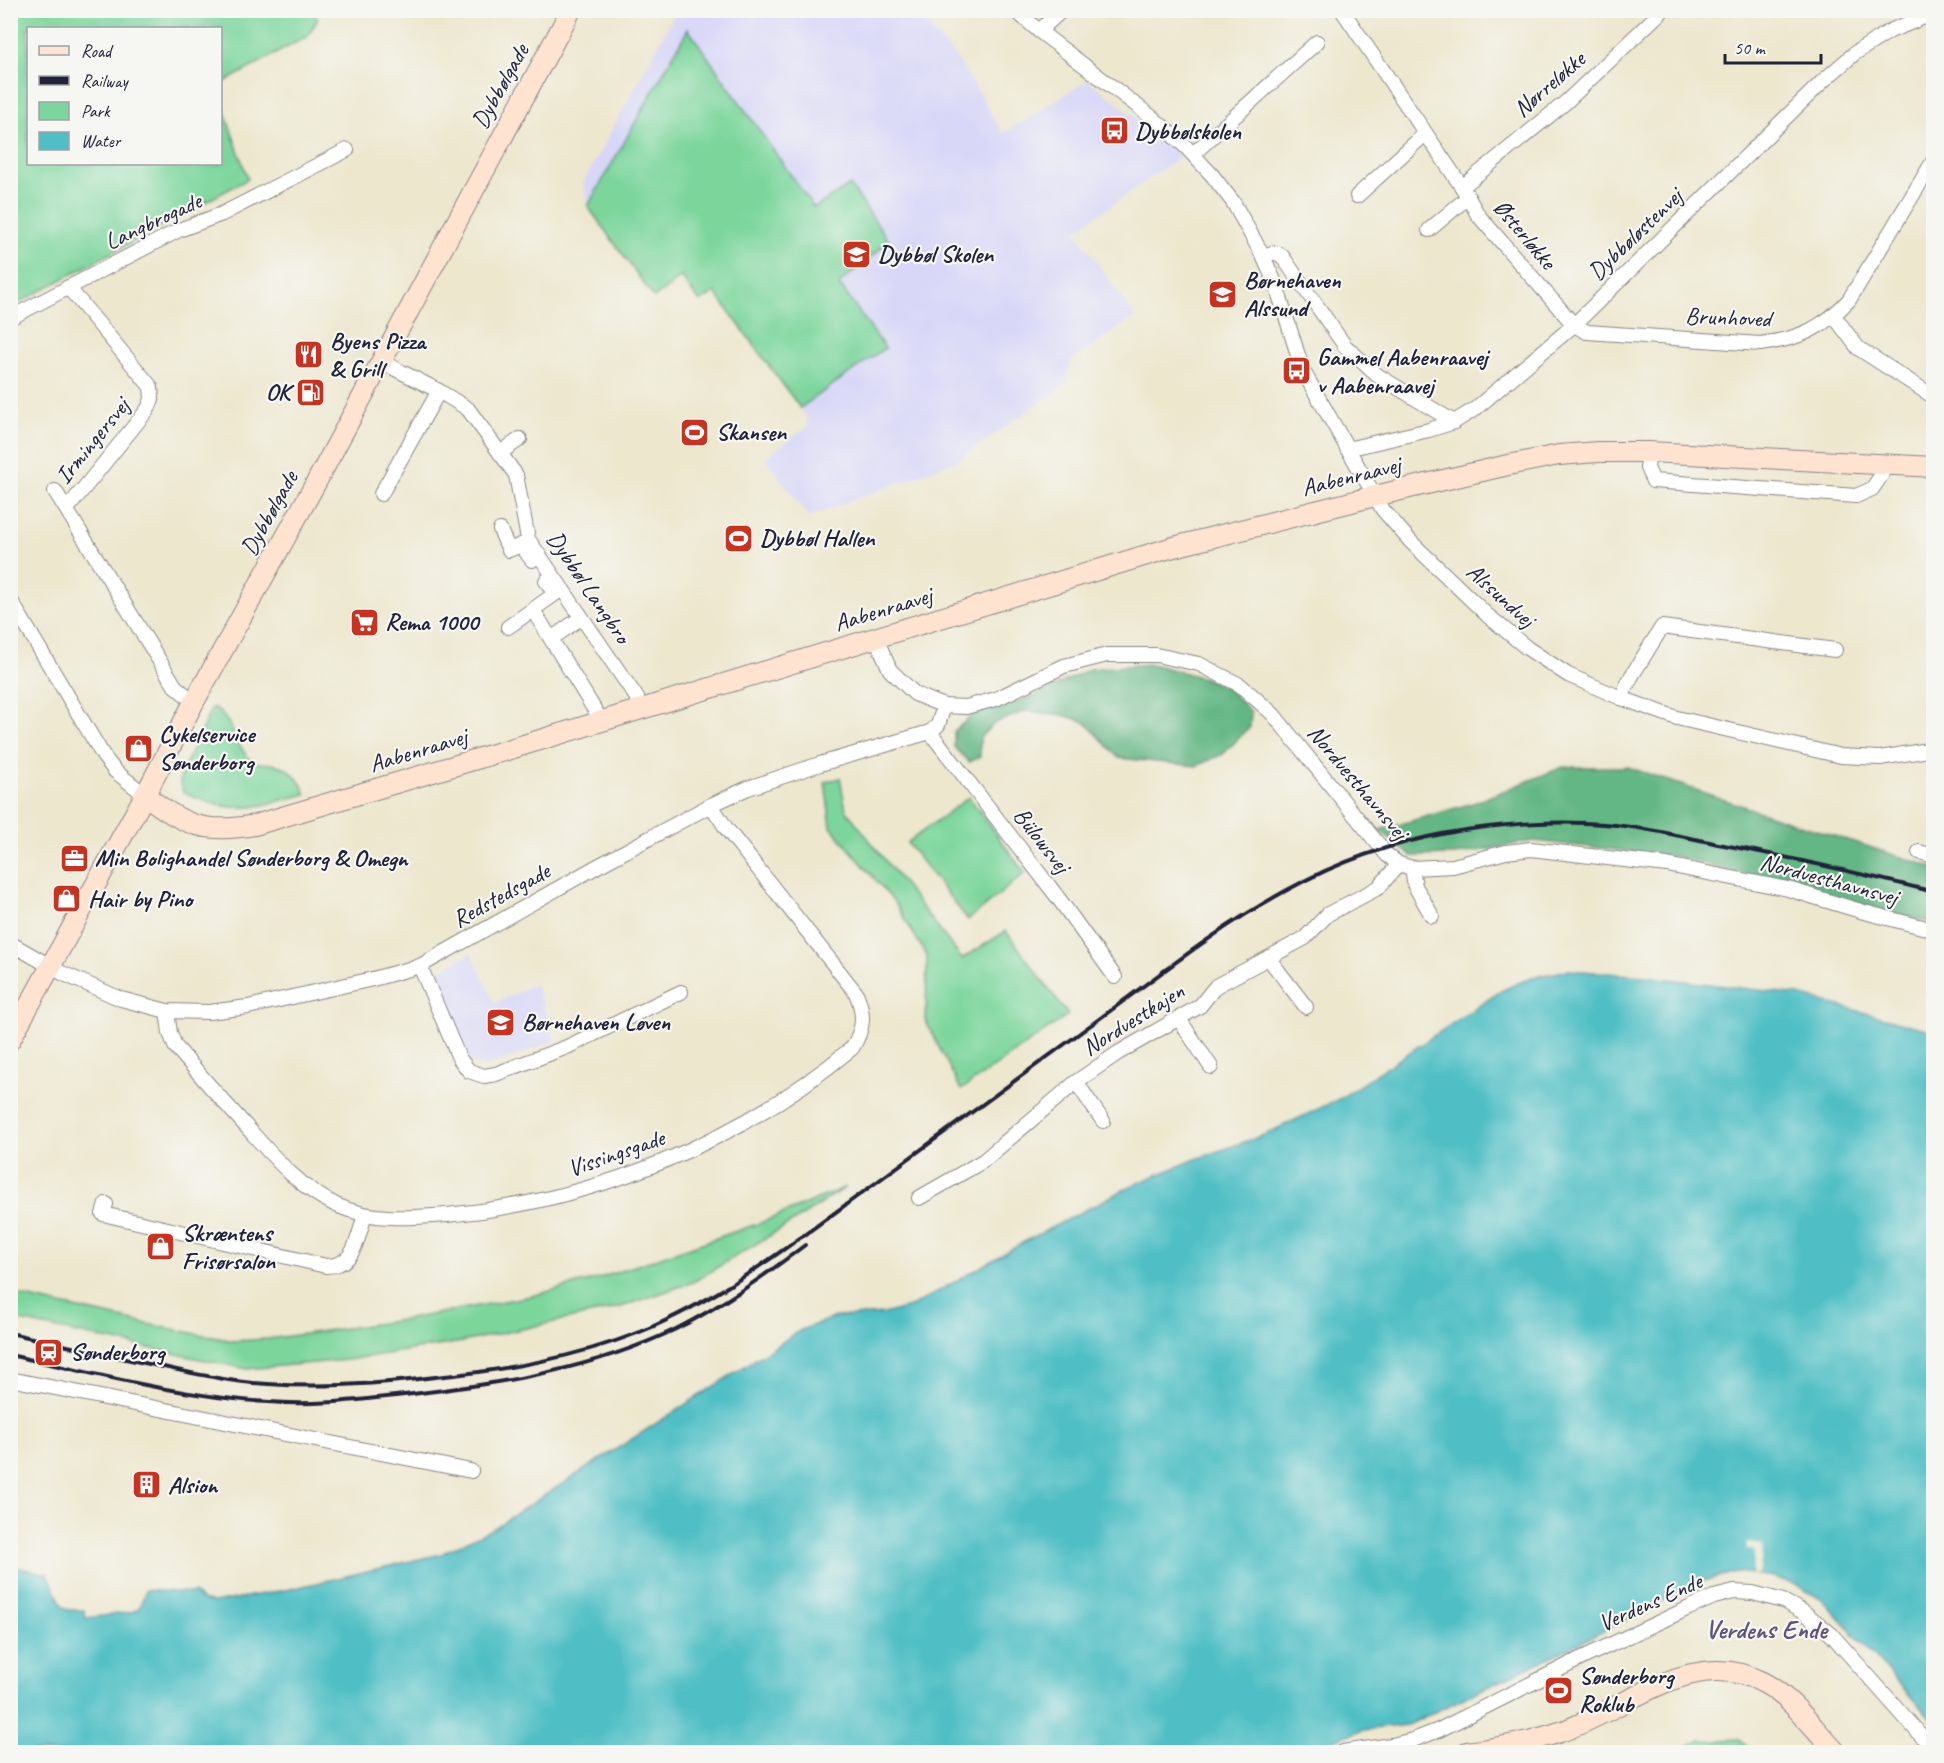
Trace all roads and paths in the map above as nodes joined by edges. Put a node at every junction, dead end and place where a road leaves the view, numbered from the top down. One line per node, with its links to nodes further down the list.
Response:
1 (570, 10): 21 (street, Dybbølgade)
2 (1015, 10): 7 (street, Alssundvej)
3 (1062, 10): 7 (street)
4 (1663, 10): 13 (street, Nørreløkke)
5 (1348, 13): 9 (street, Østerløkke)
6 (1934, 14): 20 (street, Dybbøløstenvej)
7 (1039, 32): 11 (street, Alssundvej)
8 (1317, 42): 11 (street)
9 (1425, 134): 13 (street, Østerløkke); 14 (street)
10 (347, 150): 17 (street, Langbrogade)
11 (1193, 154): 16 (street, Alssundvej)
12 (1934, 160): 18 (street, Brunhoved)
13 (1465, 192): 15 (street, Østerløkke); 20 (street, Østerløkke)
14 (1357, 196)
15 (1429, 230)
16 (1263, 256): 24 (street); 26 (street, Alssundvej)
17 (68, 287): 19 (street, Langbrogade); 34 (street, Irmingersvej)
18 (1834, 316): 20 (street, Brunhoved); 23 (street)
19 (10, 318)
20 (1574, 325): 24 (street, Dybbøløstenvej)
21 (380, 361): 22 (street, Dybbøl Langbro); 44 (street, Dybbølgade)
22 (439, 391): 28 (street, Dybbøl Langbro); 32 (street)
23 (1934, 397)
24 (1454, 422): 26 (street, Dybbøløstenvej)
25 (520, 439): 28 (street)
26 (1347, 449): 33 (street, Alssundvej)
27 (1649, 452): 29 (street, Aabenraavej); 29 (street); 33 (street, Aabenraavej)
28 (500, 453): 46 (street, Dybbøl Langbro)
29 (1889, 464): 30 (street, Aabenraavej)
30 (1934, 466)
31 (56, 491): 34 (street, Irmingersvej)
32 (381, 494)
33 (1376, 495): 40 (street, Aabenraavej); 43 (street, Alssundvej)
34 (67, 509): 44 (street, Irmingersvej)
35 (500, 530): 37 (street)
36 (10, 599): 50 (street)
37 (533, 610): 39 (street); 41 (street)
38 (575, 622): 41 (street)
39 (508, 627)
40 (876, 638): 45 (street, Nordvesthavnsvej); 46 (street, Aabenraavej)
41 (551, 639): 47 (street)
42 (1835, 650): 43 (street)
43 (1621, 698): 49 (street, Alssundvej)
44 (194, 702): 50 (street, Dybbølgade)
45 (944, 706): 48 (street); 54 (street, Nordvesthavnsvej)
46 (640, 710): 47 (street, Aabenraavej)
47 (598, 722): 50 (street, Aabenraavej)
48 (930, 732): 51 (street, Redstedsgade); 61 (street, Bülowsvej)
49 (1934, 749)
50 (145, 795): 60 (street, Dybbølgade)
51 (711, 805): 59 (street, Redstedsgade); 72 (street, Vissingsgade)
52 (1920, 852): 53 (street)
53 (1934, 856)
54 (1406, 866): 55 (street); 56 (street, Nordvesthavnsvej); 58 (street, Nordvestkajen)
55 (1432, 916)
56 (1934, 930)
57 (10, 943): 60 (street, Redstedsgade)
58 (1269, 959): 63 (street); 65 (street, Nordvestkajen)
59 (420, 966): 62 (street); 64 (street, Redstedsgade)
60 (50, 967): 64 (street, Redstedsgade); 66 (street, Dybbølgade)
61 (1115, 977)
62 (681, 992)
63 (1306, 1007)
64 (167, 1011): 72 (street, Vissingsgade)
65 (1179, 1019): 67 (street); 68 (street, Nordvestkajen)
66 (10, 1040)
67 (1211, 1067)
68 (1076, 1082): 69 (street); 70 (street, Nordvestkajen)
69 (1103, 1122)
70 (919, 1198)
71 (106, 1204): 72 (street)
72 (365, 1215)
73 (10, 1379): 74 (street)
74 (471, 1471)
75 (1934, 1750): 76 (street, Verdens Ende)
76 (1343, 1752)
77 (1467, 1752): 78 (street)
78 (1836, 1752)

